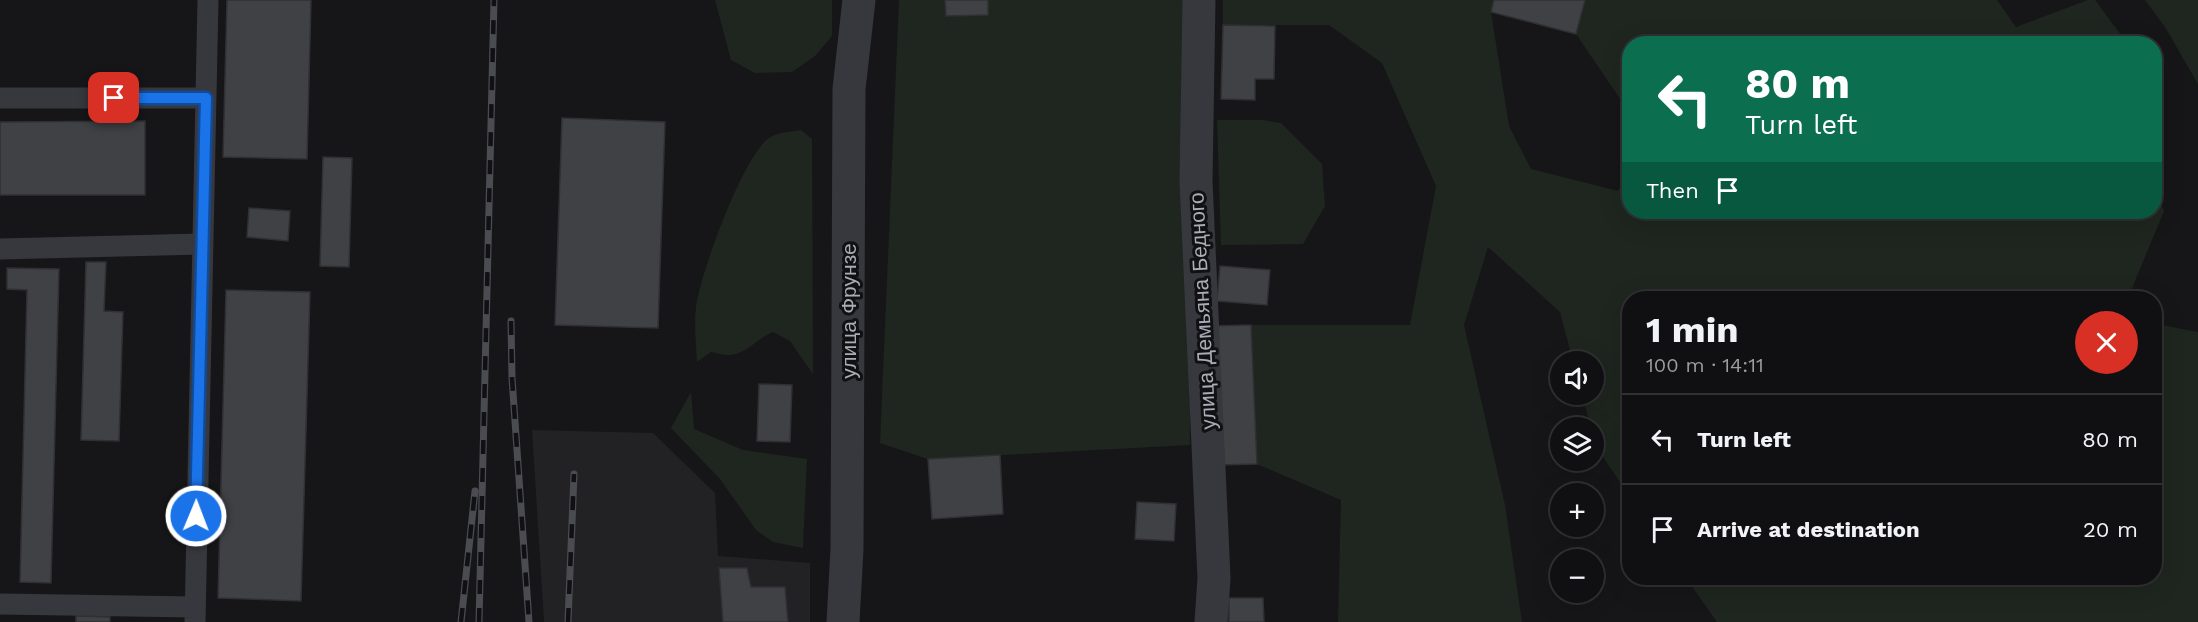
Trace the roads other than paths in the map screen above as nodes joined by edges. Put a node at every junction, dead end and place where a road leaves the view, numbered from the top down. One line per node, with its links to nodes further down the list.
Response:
1 (208, 0): 5 (lane)
2 (859, 0): 10 (street, улица Фрунзе)
3 (1199, 0): 11 (street, улица Демьяна Бедного)
4 (0, 98): 5 (lane)
5 (206, 98): 6 (lane)
6 (202, 244): 7 (lane); 9 (lane)
7 (0, 249)
8 (0, 604): 9 (lane)
9 (195, 614)
10 (843, 622)
11 (1211, 622)

